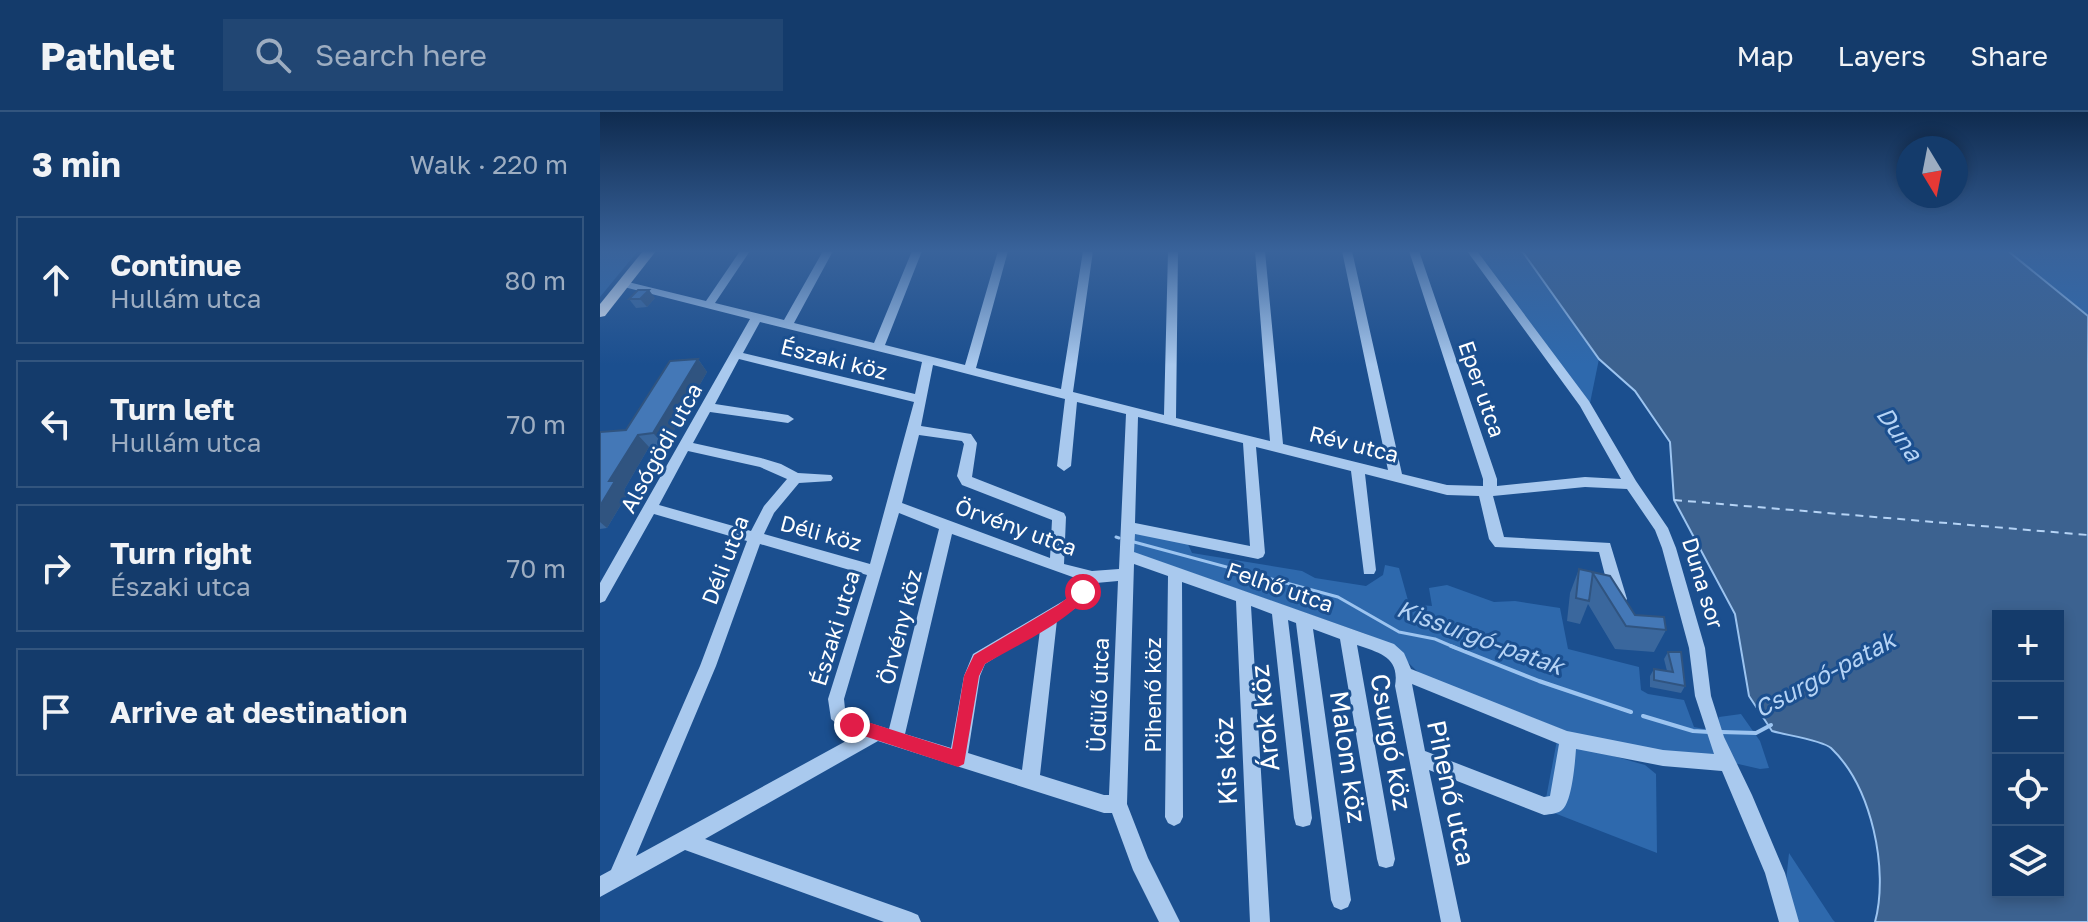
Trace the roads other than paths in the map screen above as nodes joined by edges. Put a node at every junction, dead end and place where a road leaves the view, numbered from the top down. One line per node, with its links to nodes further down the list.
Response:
1 (620, 289): 14 (main road)
2 (643, 289): 13 (street, Rév utca)
3 (720, 289): 13 (street)
4 (807, 289): 16 (street)
5 (902, 289): 17 (street)
6 (993, 289): 20 (street)
7 (1083, 289): 21 (street)
8 (1172, 289): 26 (street)
9 (1263, 289): 30 (street)
10 (1355, 289): 33 (street)
11 (1427, 289): 37 (street, Eper utca)
12 (1500, 289): 36 (street, Duna sor)
13 (709, 305): 15 (street, Rév utca)
14 (600, 313)
15 (757, 317): 16 (street, Rév utca); 18 (street, Alsógödi utca)
16 (787, 325): 17 (street, Rév utca)
17 (878, 348): 19 (street, Rév utca)
18 (736, 355): 22 (street, Északi köz); 23 (street, Alsógödi utca)
19 (928, 360): 20 (street, Rév utca); 22 (street, Északi utca)
20 (970, 370): 21 (street, Rév utca)
21 (1069, 395): 24 (street, Rév utca); 31 (street)
22 (921, 400): 27 (street, Északi utca)
23 (707, 407): 25 (street); 29 (street, Alsógödi utca)
24 (1132, 411): 26 (street, Rév utca); 41 (street, Üdülő utca)
25 (788, 419)
26 (1170, 420): 28 (street, Rév utca)
27 (914, 430): 38 (street, Északi utca); 44 (street)
28 (1249, 440): 30 (street, Rév utca); 41 (street)
29 (685, 446): 34 (street); 39 (street, Alsógödi utca)
30 (1277, 447): 32 (street, Rév utca)
31 (1064, 466)
32 (1357, 467): 33 (street, Rév utca); 45 (street)
33 (1396, 477): 37 (street, Rév utca)
34 (795, 478): 35 (street); 42 (street, Déli utca)
35 (826, 478)
36 (1631, 485): 37 (street, Rév utca); 62 (street, Duna sor)
37 (1485, 493): 52 (street, Eper utca)
38 (894, 506): 40 (street, Örvény utca); 46 (street, Északi utca)
39 (650, 508): 42 (street, Déli köz); 50 (street, Alsógödi utca)
40 (947, 526): 44 (street, Örvény utca); 58 (street, Örvény köz)
41 (1129, 527): 43 (street, Üdülő utca)
42 (755, 538): 46 (street, Déli köz); 69 (street, Déli utca)
43 (1128, 556): 47 (street, Felhő utca); 48 (street, Üdülő utca)
44 (1057, 567): 49 (street, Örvény utca)
45 (1369, 570)
46 (875, 571): 58 (street, Északi utca)
47 (1175, 573): 51 (street, Felhő utca); 65 (street, Pihenő köz)
48 (1126, 574): 49 (street, Örvény utca); 64 (street, Üdülő utca)
49 (1092, 577): 54 (street)
50 (600, 597)
51 (1243, 598): 53 (street, Felhő utca); 75 (street, Kis köz)
52 (1619, 599)
53 (1279, 612): 55 (street, Felhő utca); 66 (street, Árok köz)
54 (1049, 618): 61 (street); 63 (street)
55 (1304, 621): 56 (street, Felhő utca); 71 (street, Malom köz)
56 (1347, 633): 57 (street, Felhő utca); 68 (street, Csurgó köz)
57 (1405, 674): 59 (street); 60 (street, Pihenő utca)
58 (886, 736): 61 (street, Északi utca); 67 (street)
59 (1568, 747): 60 (street); 62 (street)
60 (1418, 757): 72 (street, Pihenő utca)
61 (958, 759): 63 (street, Északi utca)
62 (1725, 763): 76 (street, Duna sor)
63 (1030, 781): 64 (street, Északi utca)
64 (1118, 804): 74 (street, Üdülő utca)
65 (1174, 817)
66 (1303, 818)
67 (686, 841): 69 (street); 73 (street)
68 (1386, 859)
69 (618, 877): 70 (street)
70 (600, 887)
71 (1341, 900)
72 (1455, 920)
73 (911, 922)
74 (1170, 922)
75 (1260, 922)
76 (1789, 922)

